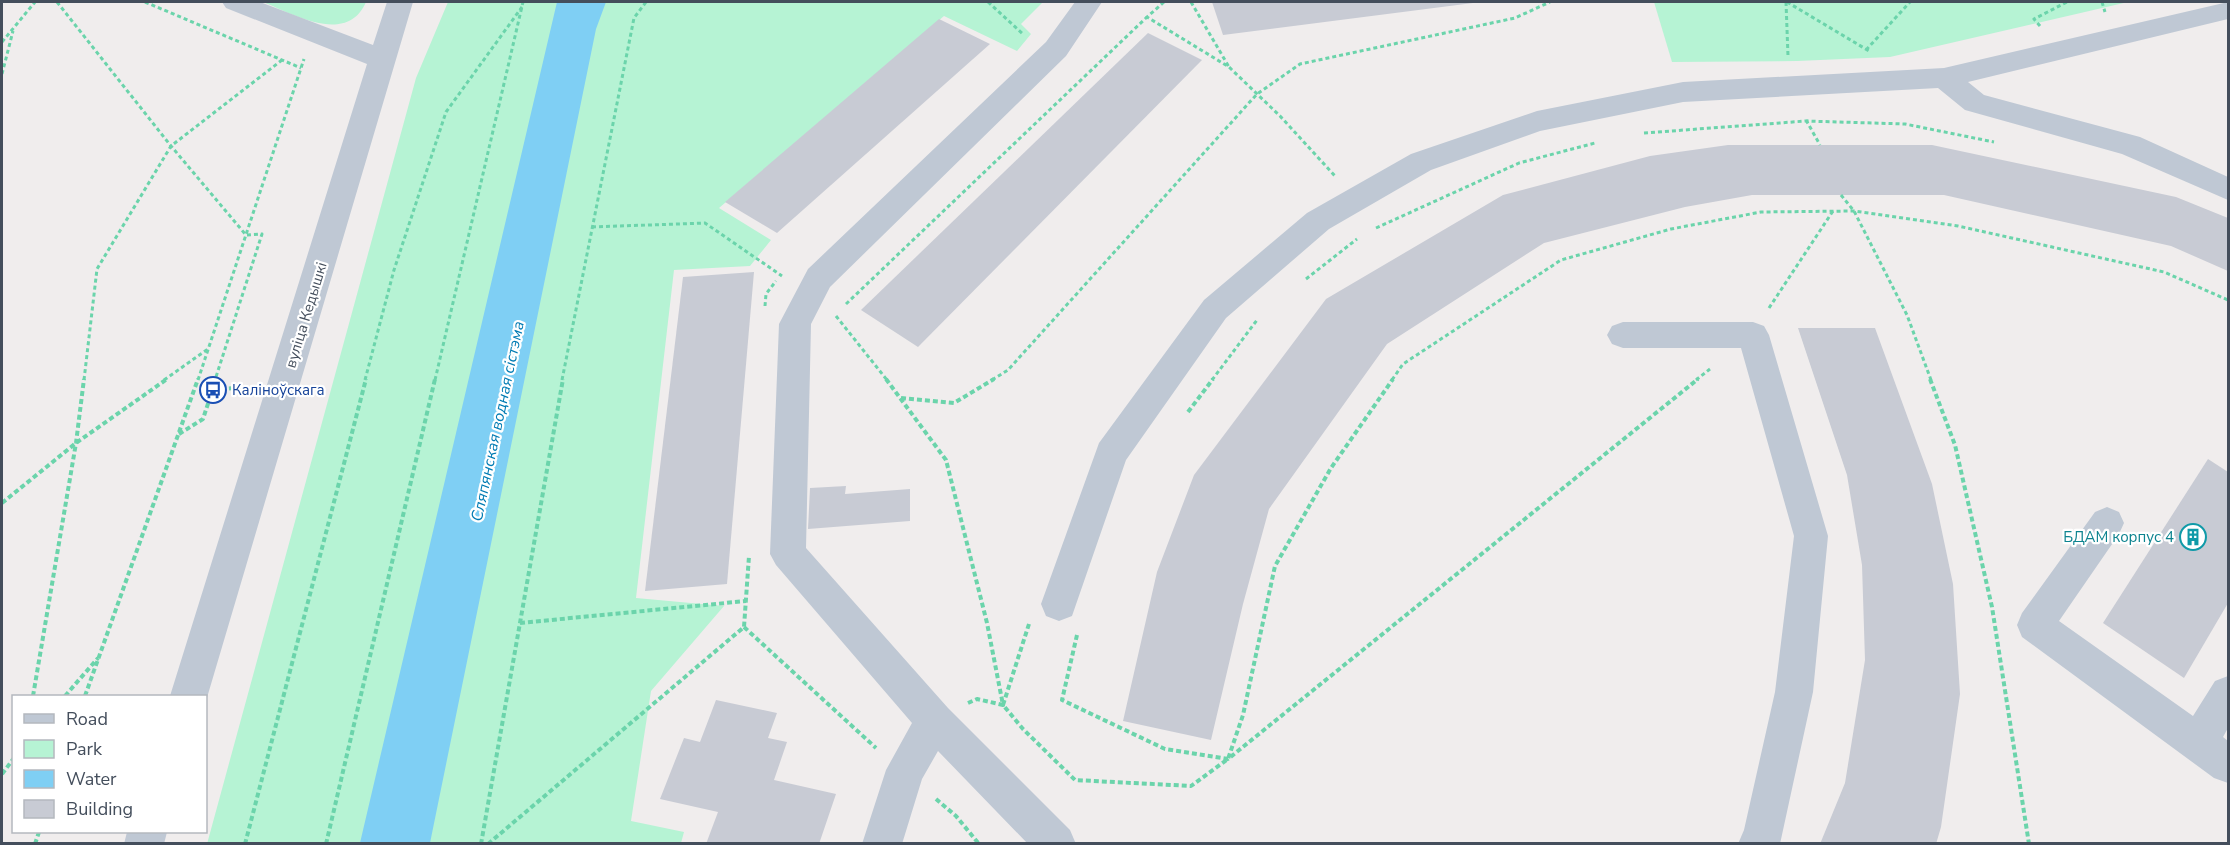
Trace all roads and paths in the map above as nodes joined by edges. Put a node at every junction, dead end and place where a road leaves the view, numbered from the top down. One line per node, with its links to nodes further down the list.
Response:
1 (35, 2): 16 (path)
2 (57, 2): 31 (path)
3 (145, 2): 22 (path)
4 (235, 2): 17 (street)
5 (400, 2): 21 (street, вуліца Кедышкі)
6 (646, 2): 37 (path)
7 (1089, 2): 43 (street)
8 (1164, 2): 15 (path)
9 (1191, 2): 24 (path)
10 (1550, 2): 27 (path)
11 (1787, 2): 19 (path)
12 (1910, 2): 19 (path)
13 (522, 4): 73 (path); 74 (path)
14 (2229, 10): 26 (street)
15 (1147, 17): 24 (path); 43 (path)
16 (13, 30): 18 (path); 25 (path)
17 (314, 34): 21 (street); 23 (path)
18 (2, 42)
19 (1866, 50): 20 (path)
20 (1877, 55)
21 (382, 59): 64 (street, вуліца Кедышкі)
22 (282, 60): 23 (path); 31 (path)
23 (301, 68): 40 (path)
24 (1229, 68): 27 (path)
25 (2, 74)
26 (1944, 78): 33 (street); 55 (street)
27 (1257, 94): 32 (path); 48 (path)
28 (1639, 133): 30 (path)
29 (1605, 140): 38 (path)
30 (1997, 142)
31 (171, 146): 40 (path); 51 (path)
32 (1327, 167)
33 (2229, 189)
34 (1841, 195): 35 (path)
35 (1854, 211): 36 (path); 42 (path); 81 (path)
36 (1833, 212): 46 (path); 68 (path)
37 (592, 227): 43 (path); 57 (path)
38 (1371, 230)
39 (1363, 234): 41 (path)
40 (246, 235): 47 (path); 50 (path)
41 (1299, 284)
42 (2229, 300)
43 (822, 305): 48 (path); 66 (street)
44 (1263, 313): 49 (path)
45 (1623, 335): 46 (street)
46 (1753, 335): 68 (path); 80 (street)
47 (209, 348): 50 (path); 51 (path)
48 (901, 398): 65 (path)
49 (1183, 418)
50 (179, 434): 59 (path)
51 (76, 443): 52 (path); 61 (path)
52 (2, 503)
53 (2107, 523): 67 (street)
54 (746, 601): 57 (path)
55 (1059, 604)
56 (1031, 619): 65 (path)
57 (520, 623): 75 (path)
58 (1079, 630): 68 (path)
59 (99, 657): 62 (path); 63 (path)
60 (2229, 694): 67 (street)
61 (33, 695)
62 (66, 695)
63 (85, 695)
64 (189, 695)
65 (1003, 705): 66 (path); 68 (path)
66 (935, 721): 71 (street); 79 (street)
67 (2199, 742): 70 (street)
68 (1228, 759)
69 (12, 761): 72 (path)
70 (2229, 764)
71 (905, 770): 76 (path); 77 (street); 78 (path)
72 (2, 774)
73 (245, 843)
74 (326, 843)
75 (481, 843)
76 (488, 843)
77 (882, 843)
78 (979, 843)
79 (1056, 843)
80 (1758, 843)
81 (2029, 843)

